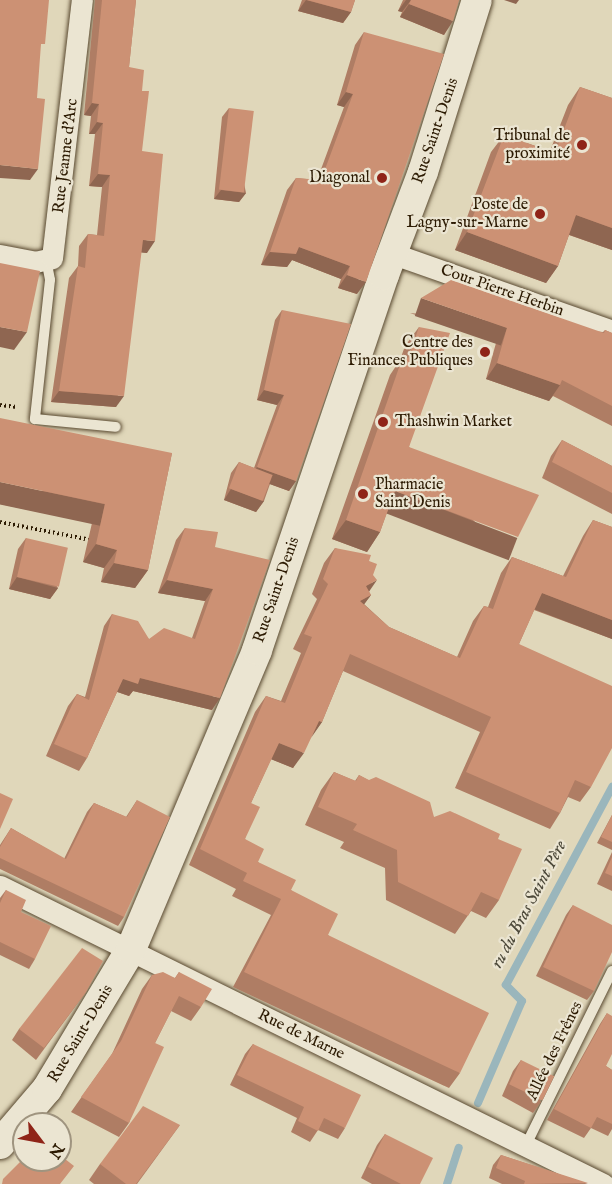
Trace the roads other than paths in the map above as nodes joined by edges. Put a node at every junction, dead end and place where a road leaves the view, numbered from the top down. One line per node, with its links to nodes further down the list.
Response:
1 (82, 0): 5 (street, Rue Jeanne d'Arc)
2 (477, 0): 3 (main road, Rue Saint-Denis)
3 (392, 253): 6 (street, Cour Pierre Herbin); 9 (main road, Rue Saint-Denis)
4 (0, 255): 5 (street)
5 (46, 259): 7 (lane)
6 (612, 331)
7 (116, 428)
8 (0, 886): 9 (street, Rue de Marne)
9 (131, 949): 11 (main road, Rue Saint-Denis); 12 (street, Rue de Marne)
10 (612, 971): 12 (lane, Allée des Frênes)
11 (0, 1144)
12 (526, 1145): 13 (street, Rue de Marne)
13 (603, 1184)

